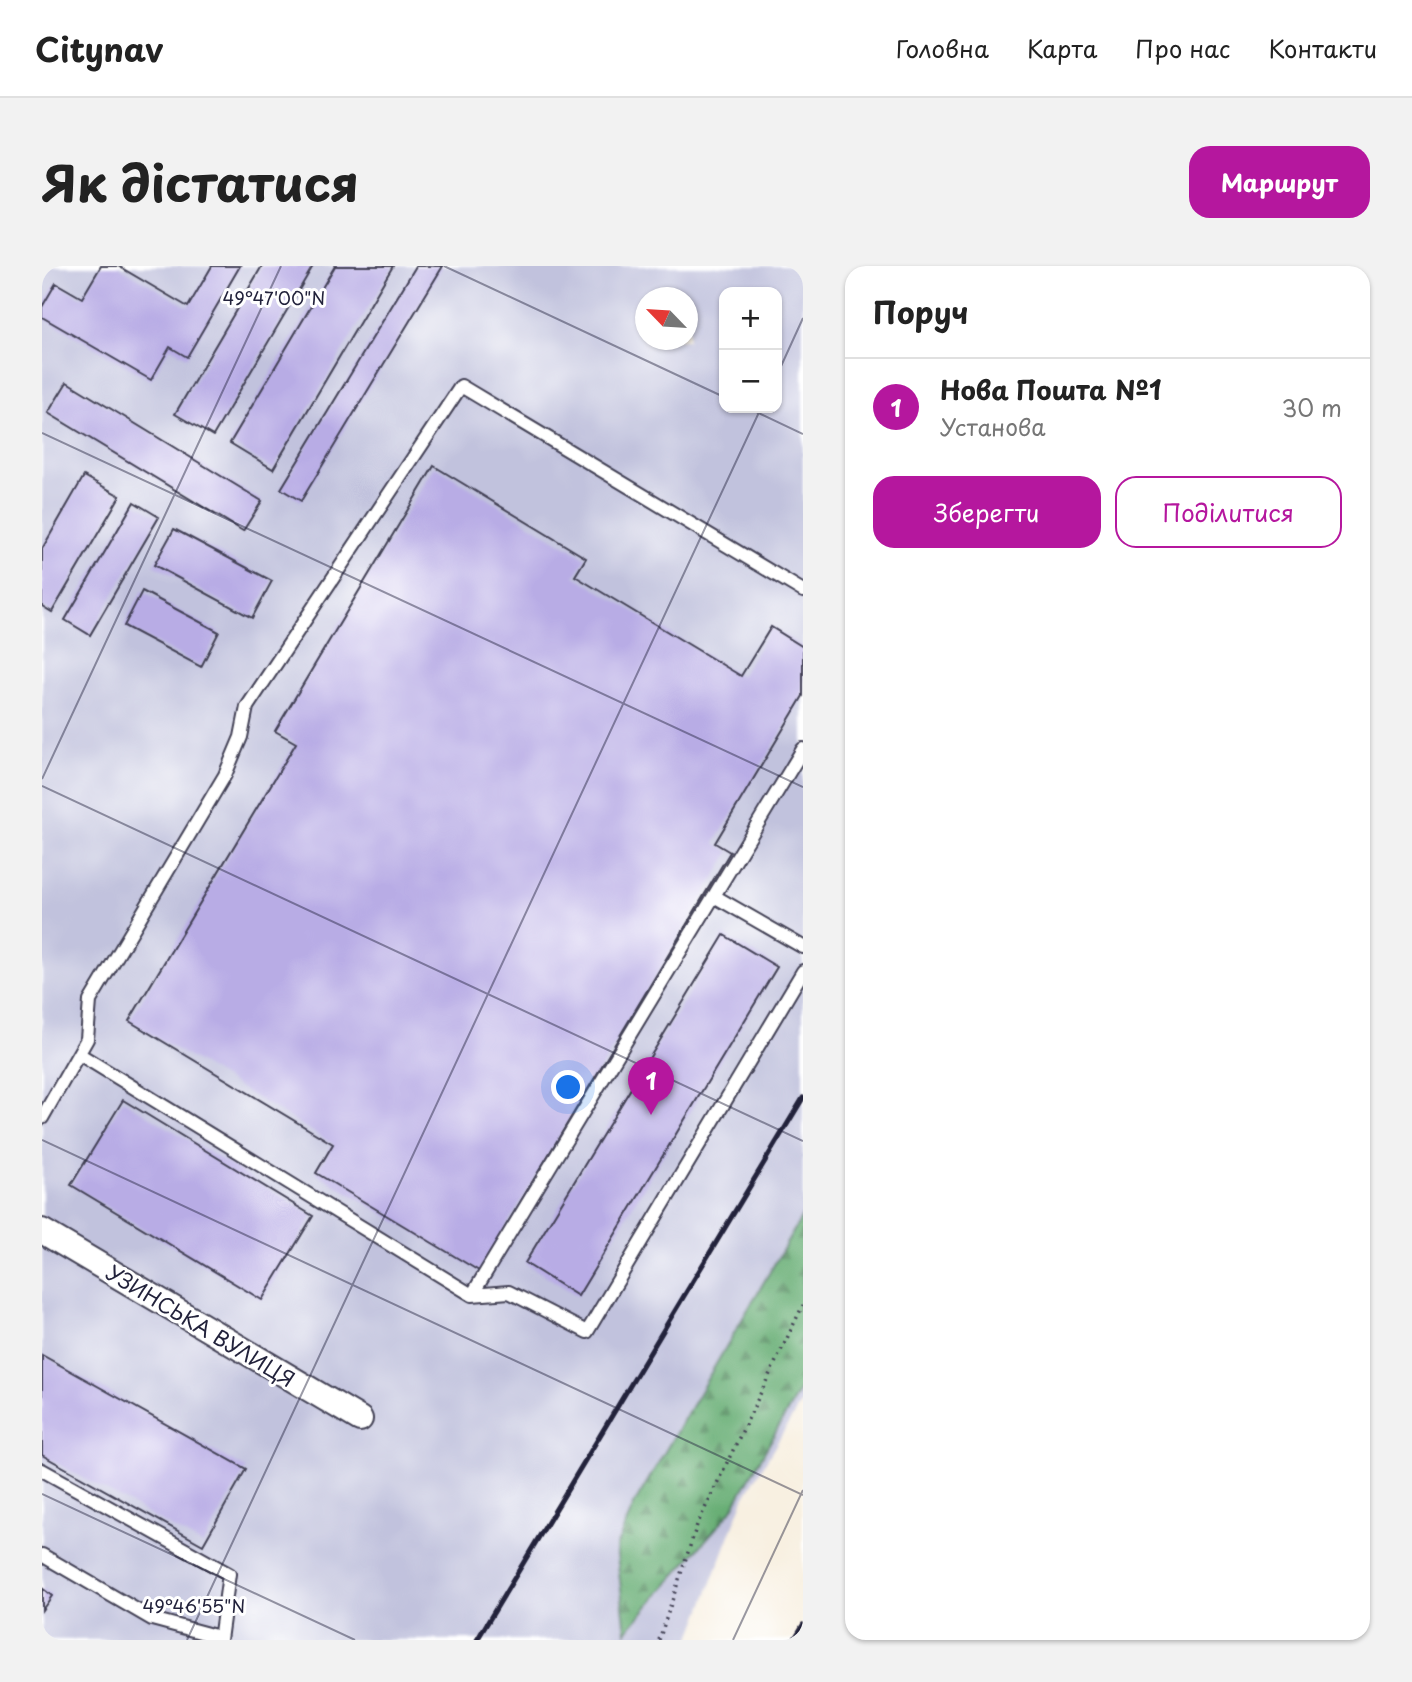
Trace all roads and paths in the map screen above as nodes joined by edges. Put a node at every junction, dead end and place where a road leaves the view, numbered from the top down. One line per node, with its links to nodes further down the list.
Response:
1 (803, 591): 6 (lane)
2 (803, 749): 3 (lane)
3 (714, 896): 4 (lane); 9 (lane)
4 (803, 947)
5 (803, 971): 9 (lane)
6 (79, 1054): 7 (lane); 9 (lane)
7 (42, 1118)
8 (42, 1231): 11 (street, УЗИНСЬКА ВУЛИЦЯ)
9 (472, 1295)
10 (803, 1305): 15 (path)
11 (360, 1419)
12 (42, 1470): 14 (lane)
13 (42, 1555): 14 (lane)
14 (220, 1638)
15 (659, 1640)

